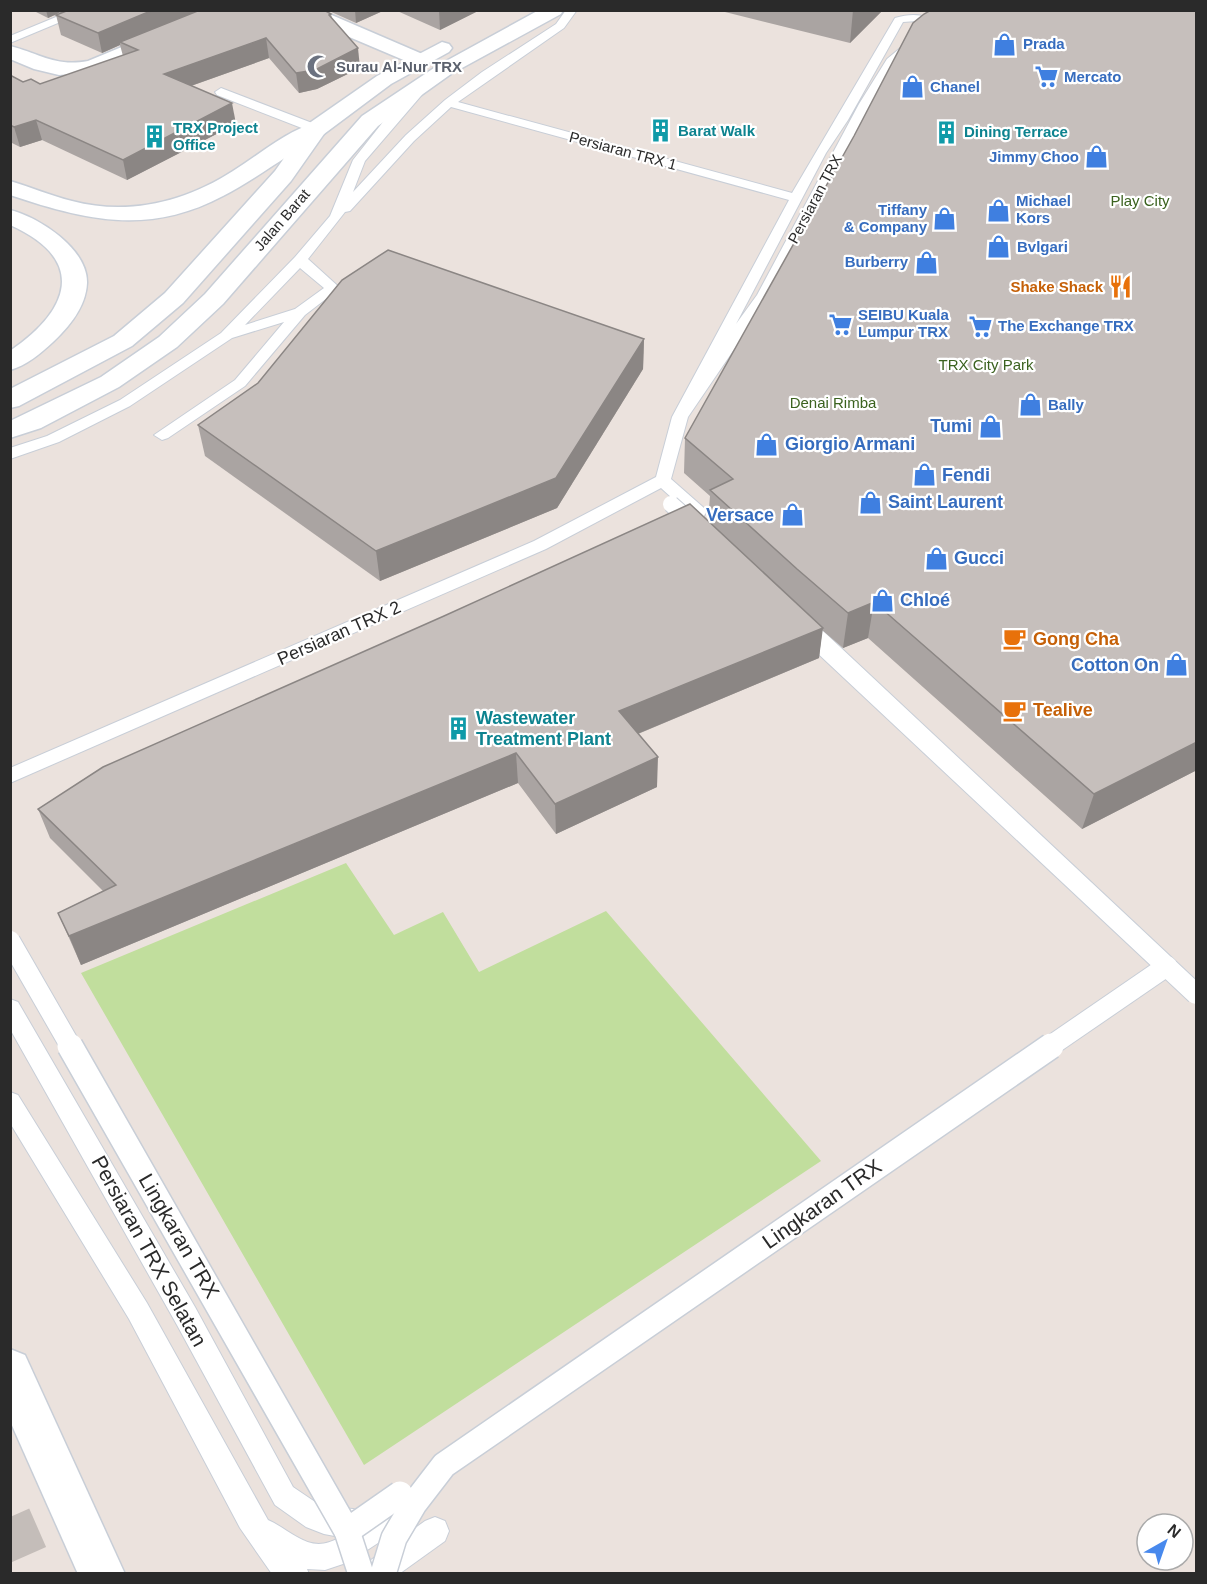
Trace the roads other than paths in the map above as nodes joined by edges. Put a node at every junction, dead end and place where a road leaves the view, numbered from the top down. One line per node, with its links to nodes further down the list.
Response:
1 (84, 10): 7 (lane)
2 (229, 10): 8 (street)
3 (515, 10): 9 (street, Jalan Barat)
4 (554, 10): 9 (street, Jalan Barat)
5 (572, 10): 11 (lane)
6 (315, 12): 9 (street)
7 (10, 40)
8 (10, 52)
9 (425, 70): 12 (street, Jalan Barat); 18 (lane); 27 (street, Jalan Barat)
10 (221, 92): 12 (lane)
11 (449, 104): 16 (lane, Persiaran TRX 1); 18 (lane)
12 (315, 129): 15 (street); 25 (street, Jalan Barat)
13 (831, 170): 14 (lane); 16 (lane, Persiaran TRX); 21 (lane, Persiaran TRX)
14 (838, 186)
15 (10, 188)
16 (797, 198): 26 (lane, Persiaran TRX)
17 (10, 217): 24 (street)
18 (336, 217): 19 (lane)
19 (300, 260): 22 (lane); 23 (lane)
20 (781, 287): 21 (lane)
21 (764, 295): 26 (lane, Persiaran TRX)
22 (300, 312): 23 (lane); 28 (lane)
23 (226, 336): 29 (lane)
24 (10, 362)
25 (10, 400)
26 (680, 417): 32 (lane, Persiaran TRX)
27 (10, 430)
28 (162, 435)
29 (32, 447): 30 (lane); 31 (lane)
30 (10, 454)
31 (10, 465)
32 (663, 480): 34 (lane); 37 (lane, Persiaran TRX 2)
33 (671, 504): 35 (lane, bridge)
34 (698, 513)
35 (710, 539)
36 (786, 610): 39 (lane, bridge)
37 (10, 776)
38 (10, 941): 46 (lane, Lingkaran TRX, bridge)
39 (1167, 966): 40 (lane, bridge); 44 (lane, Lingkaran TRX, bridge)
40 (1197, 994)
41 (10, 1008): 45 (lane, Persiaran TRX Selatan)
42 (10, 1102): 45 (lane)
43 (10, 1370): 48 (street)
44 (444, 1465): 46 (lane, Lingkaran TRX, bridge); 52 (lane, Lingkaran TRX, bridge)
45 (250, 1518): 49 (lane)
46 (347, 1531): 50 (lane, Lingkaran TRX, bridge)
47 (435, 1532): 51 (lane)
48 (102, 1574)
49 (295, 1574)
50 (361, 1574)
51 (376, 1574)
52 (384, 1574)

